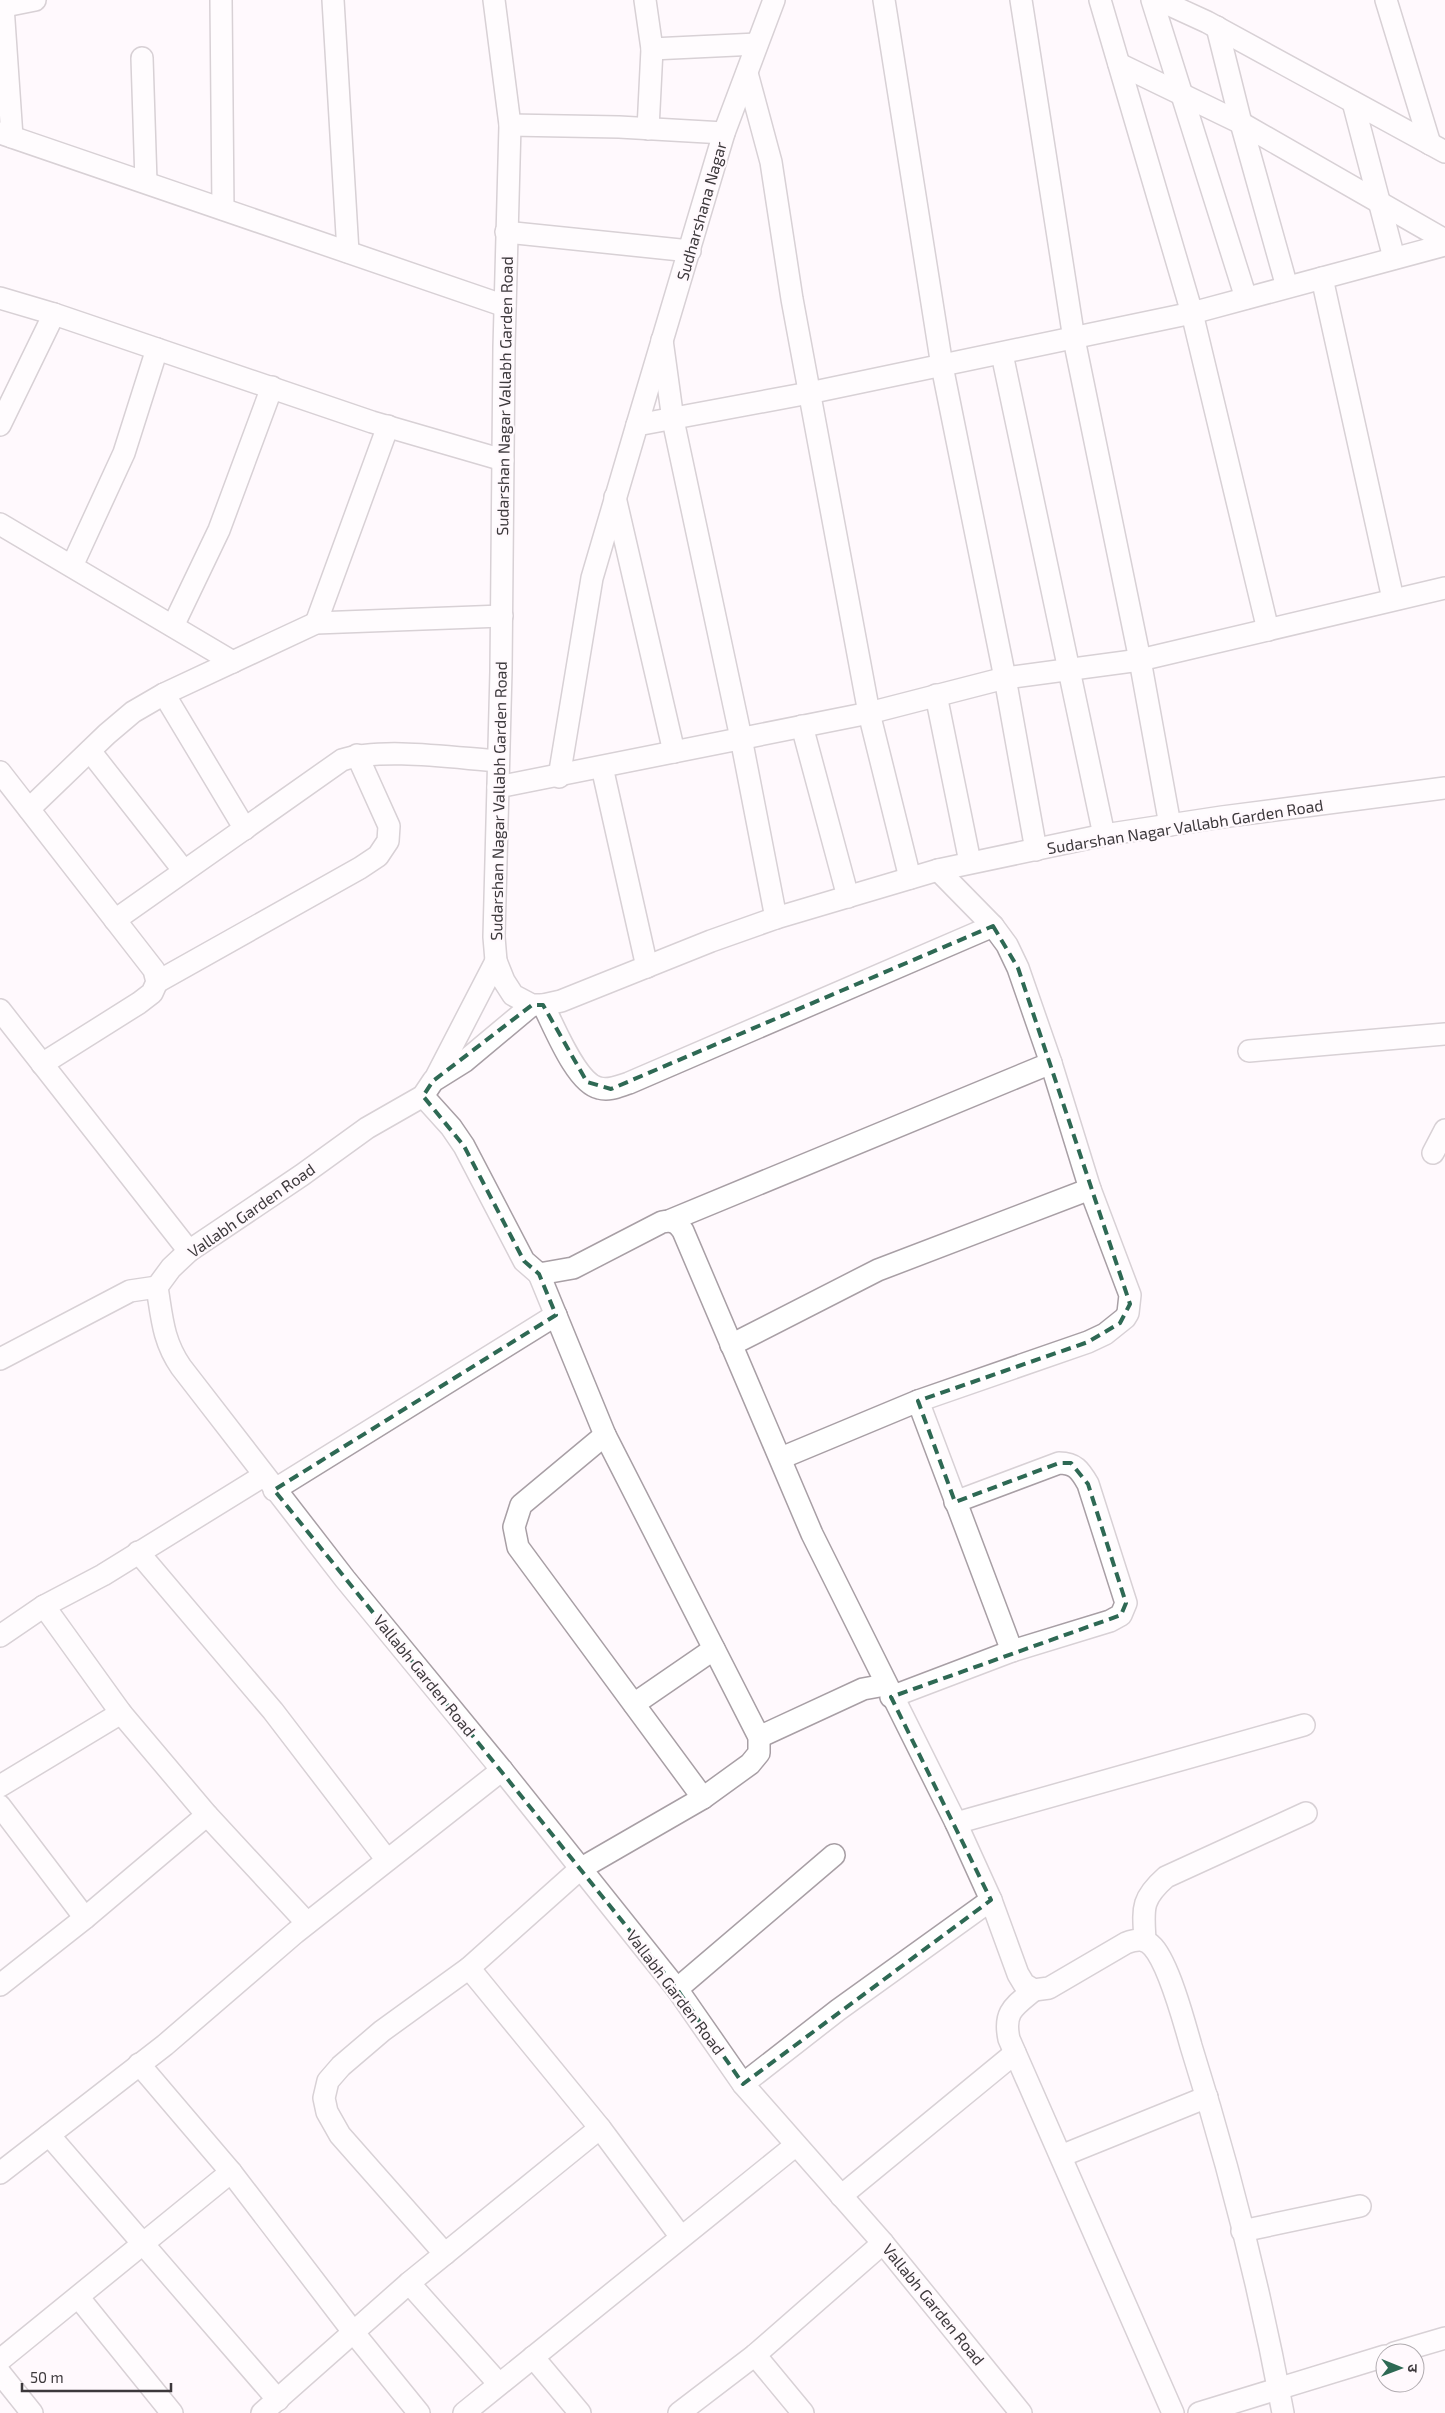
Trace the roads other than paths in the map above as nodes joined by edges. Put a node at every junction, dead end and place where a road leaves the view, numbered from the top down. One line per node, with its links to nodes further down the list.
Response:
1 (221, 0): 31 (street)
2 (333, 0): 35 (street)
3 (494, 0): 24 (street, Sudarshan Nagar Vallabh Garden Road)
4 (645, 0): 17 (street)
5 (774, 0): 16 (street, Sudharshana Nagar)
6 (884, 0): 48 (street)
7 (1021, 0): 44 (street)
8 (1100, 0): 19 (street)
9 (1152, 0): 21 (street)
10 (1159, 0): 15 (street)
11 (1200, 0): 15 (street)
12 (1386, 0): 28 (street)
13 (28, 1): 14 (street)
14 (1, 6): 27 (street)
15 (1212, 24): 22 (street); 23 (street)
16 (757, 44): 17 (street); 20 (street, Sudharshana Nagar)
17 (652, 49): 25 (street)
18 (142, 58): 29 (street)
19 (1119, 64): 21 (street); 42 (street)
20 (747, 73): 26 (street, Sudharshana Nagar); 50 (street)
21 (1183, 95): 23 (street); 40 (street)
22 (1353, 102): 28 (street); 30 (street)
23 (1241, 123): 30 (street); 38 (street)
24 (510, 125): 25 (street); 32 (street, Sudarshan Nagar Vallabh Garden Road)
25 (648, 129): 26 (street)
26 (724, 133): 34 (street, Sudharshana Nagar)
27 (6, 135): 29 (street)
28 (1438, 148)
29 (146, 182): 31 (street)
30 (1378, 202): 33 (street); 36 (street)
31 (223, 209): 35 (street)
32 (506, 232): 34 (street); 41 (street, Sudarshan Nagar Vallabh Garden Road)
33 (1445, 245): 36 (street)
34 (690, 251): 45 (street, Sudharshana Nagar)
35 (348, 252): 41 (street)
36 (1394, 258): 37 (street)
37 (1322, 278): 38 (street); 60 (street)
38 (1287, 287): 40 (street)
39 (0, 298): 43 (street)
40 (1246, 298): 42 (street)
41 (505, 306): 55 (street, Sudarshan Nagar Vallabh Garden Road)
42 (1192, 313): 44 (street); 64 (street)
43 (54, 314): 46 (street); 52 (street)
44 (1074, 339): 47 (street); 65 (street)
45 (662, 340): 51 (street); 53 (street, Sudharshana Nagar)
46 (157, 349): 49 (street); 58 (street)
47 (1002, 354): 48 (street); 67 (street)
48 (942, 366): 50 (street); 68 (street)
49 (272, 388): 54 (street); 63 (street)
50 (809, 393): 51 (street); 71 (street)
51 (673, 420): 53 (street); 73 (street)
52 (0, 425)
53 (637, 425): 56 (street, Sudharshana Nagar)
54 (388, 426): 55 (street); 62 (street)
55 (503, 460): 61 (street, Sudarshan Nagar Vallabh Garden Road)
56 (615, 497): 75 (street); 80 (street, Sudharshana Nagar)
57 (0, 524): 58 (street)
58 (72, 566): 63 (street)
59 (1445, 588): 60 (street)
60 (1394, 599): 64 (street)
61 (502, 616): 62 (street); 77 (street, Sudarshan Nagar Vallabh Garden Road)
62 (316, 622): 66 (street)
63 (173, 626): 66 (street)
64 (1268, 630): 65 (street)
65 (1140, 660): 67 (street); 84 (street)
66 (234, 662): 69 (street)
67 (1068, 670): 68 (street); 86 (street)
68 (1005, 678): 70 (street); 87 (street)
69 (164, 694): 74 (street); 85 (street)
70 (936, 695): 71 (street); 88 (street)
71 (869, 713): 72 (street); 91 (street)
72 (802, 726): 73 (street); 92 (street)
73 (741, 738): 75 (street); 93 (street)
74 (90, 751): 83 (street); 90 (street)
75 (674, 752): 78 (street)
76 (357, 755): 77 (street); 85 (street); 98 (street)
77 (498, 760): 81 (street, Sudarshan Nagar Vallabh Garden Road)
78 (602, 767): 80 (street); 97 (street)
79 (0, 772): 83 (street)
80 (559, 776): 81 (street)
81 (498, 788): 96 (street, Sudarshan Nagar Vallabh Garden Road)
82 (1445, 788): 84 (street, Sudarshan Nagar Vallabh Garden Road)
83 (29, 809): 94 (street)
84 (1170, 825): 86 (street, Sudarshan Nagar Vallabh Garden Road)
85 (245, 829): 90 (street)
86 (1104, 836): 87 (street, Sudarshan Nagar Vallabh Garden Road)
87 (1036, 850): 88 (street, Sudarshan Nagar Vallabh Garden Road)
88 (970, 862): 89 (street, Sudarshan Nagar Vallabh Garden Road)
89 (938, 870): 91 (street, Sudarshan Nagar Vallabh Garden Road); 95 (street)
90 (184, 871): 94 (street)
91 (910, 878): 92 (street, Sudarshan Nagar Vallabh Garden Road)
92 (848, 897): 93 (street, Sudarshan Nagar Vallabh Garden Road)
93 (776, 918): 97 (street, Sudarshan Nagar Vallabh Garden Road)
94 (115, 920): 98 (street)
95 (993, 926): 99 (street); 103 (street)
96 (496, 961): 99 (street, Sudarshan Nagar Vallabh Garden Road); 105 (street)
97 (647, 967): 99 (street, Sudarshan Nagar Vallabh Garden Road)
98 (157, 982): 104 (street)
99 (538, 1005): 105 (street, Vallabh Garden Road)
100 (0, 1010): 104 (street)
101 (1445, 1034): 102 (street)
102 (1249, 1051)
103 (1051, 1063): 108 (street); 109 (street)
104 (42, 1064): 110 (street)
105 (428, 1089): 110 (street, Vallabh Garden Road); 111 (street)
106 (1445, 1130): 107 (street)
107 (1433, 1153)
108 (1090, 1188): 114 (street); 116 (street)
109 (671, 1220): 111 (street); 114 (street)
110 (189, 1251): 112 (street, Vallabh Garden Road)
111 (539, 1274): 113 (street)
112 (157, 1287): 115 (street); 119 (street, Vallabh Garden Road)
113 (556, 1315): 117 (street); 119 (street)
114 (731, 1345): 118 (street)
115 (0, 1360)
116 (918, 1401): 118 (street); 120 (street)
117 (606, 1435): 124 (street); 127 (street)
118 (781, 1458): 126 (street)
119 (269, 1483): 121 (street); 131 (street, Vallabh Garden Road)
120 (955, 1502): 125 (street); 125 (street)
121 (138, 1552): 122 (street); 139 (street)
122 (44, 1606): 123 (street); 128 (street)
123 (0, 1636)
124 (714, 1648): 127 (street); 130 (street)
125 (1012, 1651): 126 (street)
126 (888, 1691): 130 (street); 137 (street)
127 (634, 1704): 133 (street)
128 (121, 1713): 132 (street); 136 (street)
129 (1304, 1725): 137 (street)
130 (759, 1737): 133 (street)
131 (502, 1770): 139 (street); 140 (street, Vallabh Garden Road)
132 (0, 1786)
133 (703, 1798): 140 (street)
134 (0, 1806): 142 (street)
135 (1306, 1813): 144 (street)
136 (207, 1815): 142 (street); 143 (street)
137 (956, 1823): 141 (street)
138 (834, 1855): 147 (street)
139 (386, 1860): 143 (street)
140 (580, 1869): 145 (street); 147 (street, Vallabh Garden Road)
141 (990, 1900): 148 (street); 151 (street)
142 (85, 1918): 146 (street)
143 (307, 1923): 150 (street)
144 (1145, 1940): 148 (street); 152 (street)
145 (469, 1968): 153 (street); 165 (street)
146 (0, 1985)
147 (677, 1989): 151 (street, Vallabh Garden Road)
148 (1034, 1990): 149 (street)
149 (1015, 2053): 156 (street); 159 (street)
150 (139, 2064): 154 (street); 157 (street)
151 (743, 2084): 155 (street, Vallabh Garden Road)
152 (1207, 2097): 156 (street); 161 (street)
153 (600, 2128): 162 (street); 165 (street)
154 (49, 2135): 158 (street); 164 (street)
155 (796, 2144): 159 (street, Vallabh Garden Road); 162 (street)
156 (1061, 2156): 187 (street)
157 (232, 2172): 164 (street); 168 (street)
158 (0, 2173)
159 (841, 2196): 163 (street, Vallabh Garden Road)
160 (1360, 2206): 161 (street)
161 (1242, 2231): 177 (street)
162 (681, 2237): 172 (street)
163 (883, 2243): 171 (street); 186 (street, Vallabh Garden Road)
164 (143, 2244): 167 (street); 178 (street)
165 (445, 2254): 166 (street)
166 (409, 2284): 168 (street); 176 (street)
167 (79, 2298): 174 (street); 180 (street)
168 (354, 2333): 178 (street); 181 (street)
169 (1445, 2338): 170 (street)
170 (1425, 2344)
171 (755, 2355): 184 (street); 185 (street)
172 (533, 2357): 176 (street); 183 (street)
173 (1375, 2359): 177 (street)
174 (0, 2360)
175 (0, 2373): 179 (street)
176 (499, 2384): 182 (street)
177 (1278, 2388): 188 (street); 189 (street)
178 (270, 2406)
179 (32, 2413)
180 (172, 2413)
181 (419, 2413)
182 (464, 2413)
183 (580, 2413)
184 (679, 2413)
185 (803, 2413)
186 (1021, 2413)
187 (1173, 2413)
188 (1199, 2413)
189 (1283, 2413)

